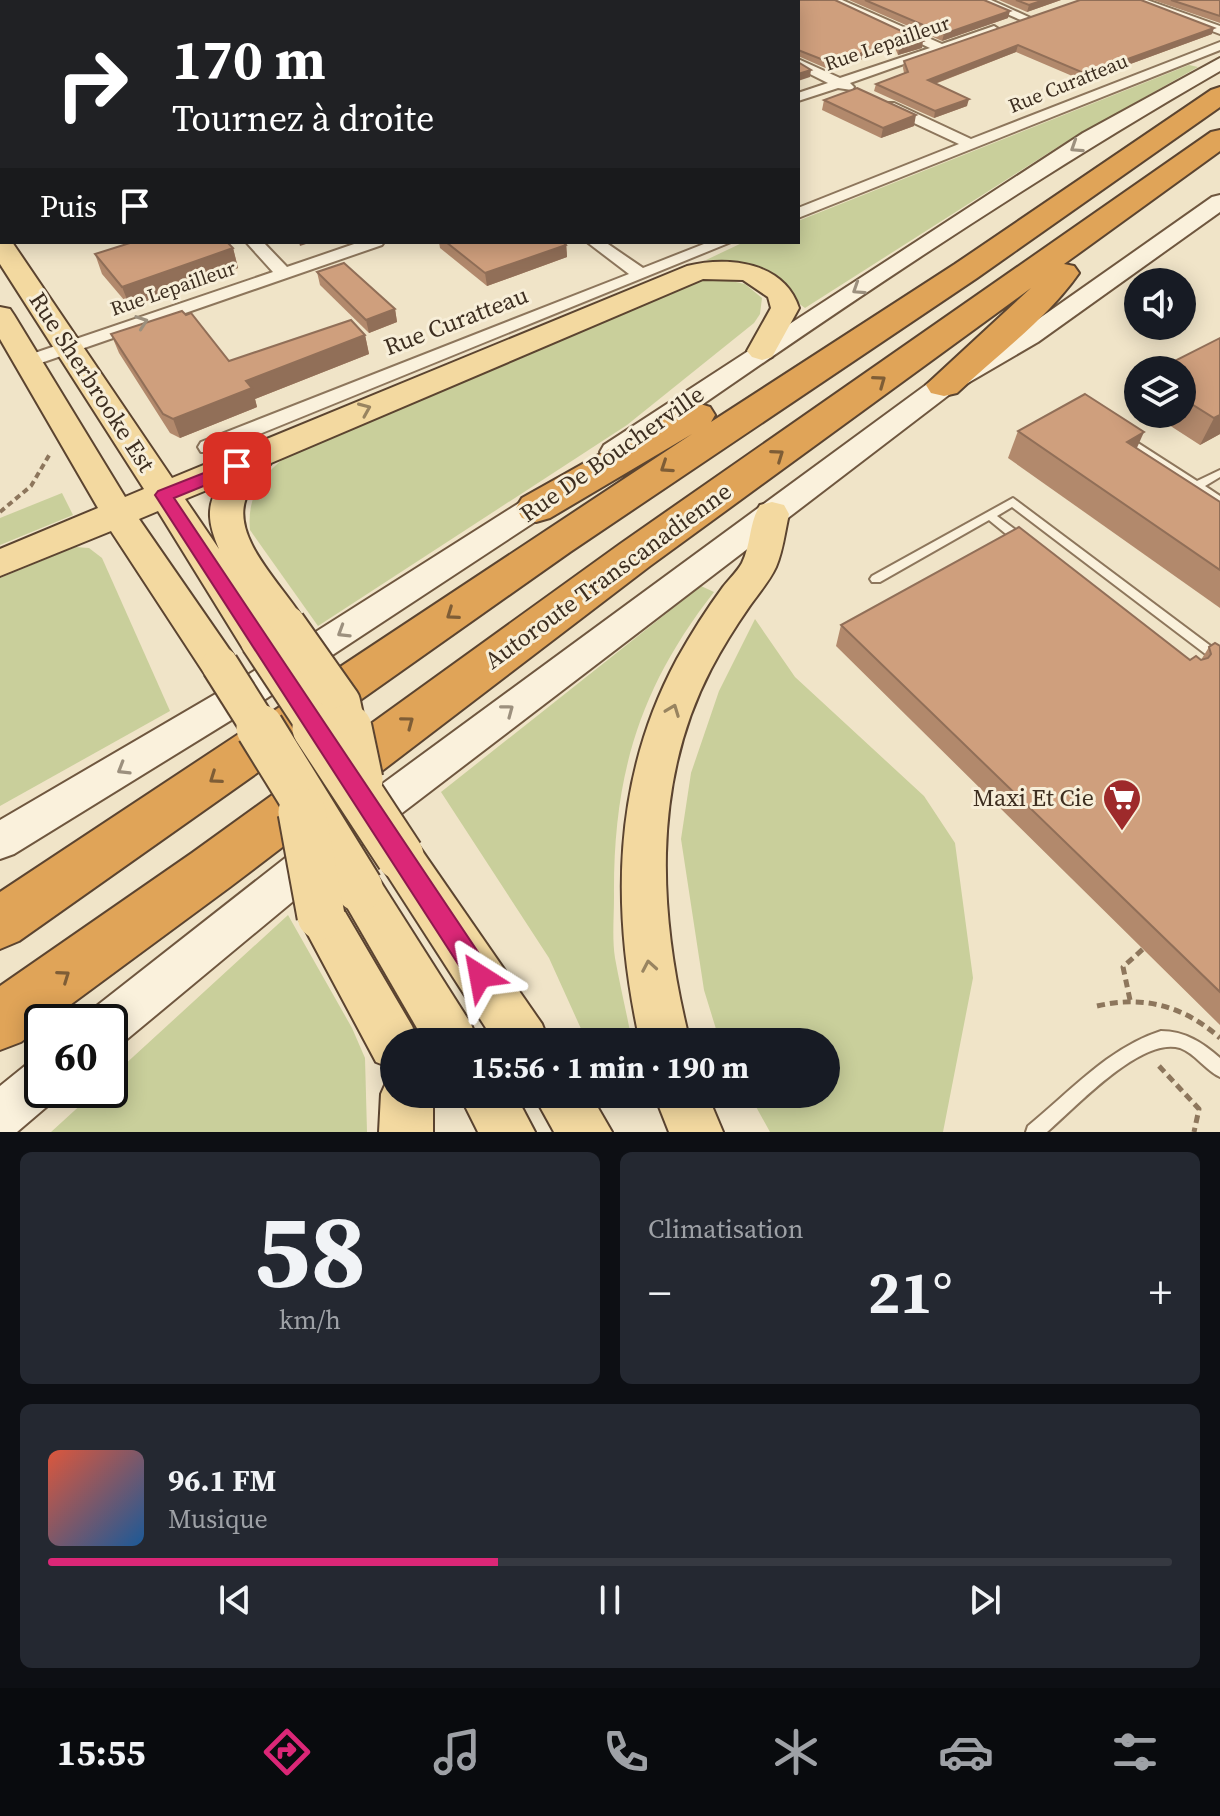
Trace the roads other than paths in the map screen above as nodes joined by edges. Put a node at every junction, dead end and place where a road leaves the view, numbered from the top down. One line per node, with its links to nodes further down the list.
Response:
1 (833, 0): 8 (street)
2 (981, 0): 5 (street)
3 (1136, 0): 6 (street)
4 (1041, 14): 5 (street, Rue Lepailleur)
5 (1027, 19): 8 (street, Rue Lepailleur)
6 (1220, 30)
7 (1220, 46): 15 (street, Rue Curatteau)
8 (941, 48): 11 (street, Rue Lepailleur)
9 (1220, 63): 29 (main road, Rue De Boucherville, one-way to 29)
10 (800, 64): 11 (street)
11 (839, 83): 13 (street, Rue Lepailleur); 15 (street)
12 (1220, 95): 24 (highway)
13 (800, 96)
14 (1220, 138): 16 (highway, Autoroute Transcanadienne)
15 (972, 145): 18 (street, Rue Curatteau)
16 (1133, 199): 31 (highway); 53 (highway, Autoroute Transcanadienne, one-way to 16)
17 (1220, 202): 31 (main road)
18 (800, 212)
19 (256, 244): 25 (street)
20 (370, 244): 25 (street, Rue Lepailleur)
21 (598, 244): 26 (street)
22 (718, 244): 26 (street, Rue Curatteau)
23 (8, 259): 28 (main road, Rue Sherbrooke Est)
24 (966, 271): 40 (highway); 51 (highway, one-way to 51)
25 (284, 274): 28 (street, Rue Lepailleur, one-way to 25)
26 (640, 274): 33 (street, Rue Curatteau)
27 (0, 315): 30 (main road, Rue Sherbrooke Est)
28 (69, 347): 30 (street, Rue Lepailleur); 37 (main road, Rue Sherbrooke Est)
29 (762, 351): 34 (main road, one-way to 29); 40 (main road, Rue De Boucherville)
30 (29, 361): 41 (main road, Rue Sherbrooke Est)
31 (944, 385): 42 (main road)
32 (1120, 434): 36 (lane)
33 (208, 447)
34 (259, 455): 37 (main road); 47 (main road)
35 (1220, 473): 36 (lane)
36 (1197, 486): 38 (lane); 39 (lane)
37 (164, 495): 41 (main road); 47 (main road, Rue Sherbrooke Est)
38 (1182, 495)
39 (1220, 501)
40 (536, 508): 50 (main road, Rue De Boucherville, one-way to 50)
41 (118, 514): 45 (main road); 49 (main road, Rue Sherbrooke Est, bridge)
42 (772, 514): 52 (main road, one-way to 42); 57 (main road, one-way to 42)
43 (990, 516): 44 (lane); 46 (lane); 48 (lane)
44 (1027, 545)
45 (0, 563)
46 (876, 579)
47 (273, 632): 56 (main road, Rue Sherbrooke Est, bridge)
48 (1220, 659)
49 (298, 790): 54 (main road, bridge); 55 (main road, Rue Sherbrooke Est, bridge)
50 (0, 841)
51 (0, 923)
52 (128, 1009)
53 (0, 1021)
54 (385, 1028)
55 (444, 1028)
56 (515, 1028)
57 (662, 1028)
58 (1220, 1069): 69 (lane)
59 (24, 1096): 64 (main road)
60 (407, 1108): 65 (main road)
61 (493, 1108): 66 (main road)
62 (569, 1108): 67 (main road)
63 (686, 1108): 68 (main road)
64 (0, 1116)
65 (406, 1132)
66 (508, 1132)
67 (585, 1132)
68 (696, 1132)
69 (1034, 1132)

